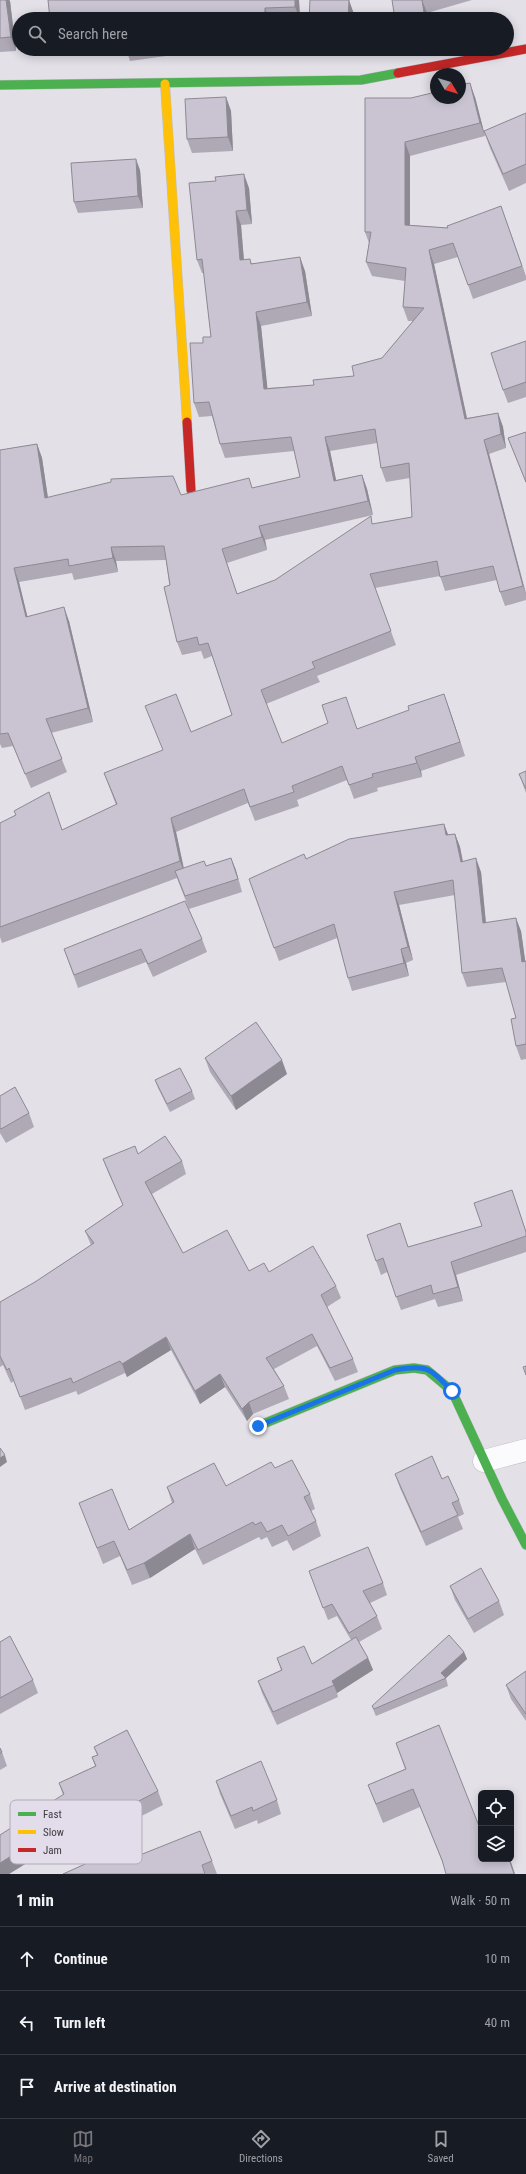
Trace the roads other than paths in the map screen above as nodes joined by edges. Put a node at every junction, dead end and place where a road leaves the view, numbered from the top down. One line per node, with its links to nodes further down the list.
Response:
1 (526, 49): 2 (street)
2 (514, 51)
3 (489, 56): 4 (street)
4 (165, 84): 5 (street); 6 (street)
5 (0, 85)
6 (191, 490)
7 (258, 1426): 9 (street)
8 (526, 1450): 9 (street)
9 (484, 1460): 10 (street)
10 (526, 1545)

